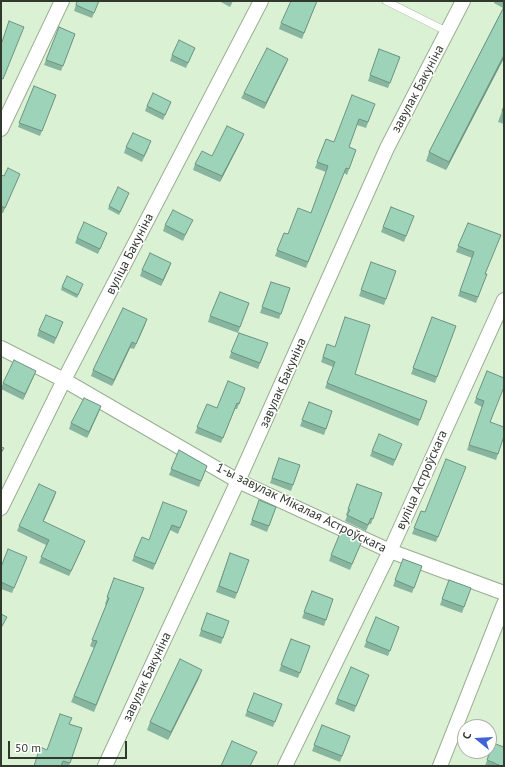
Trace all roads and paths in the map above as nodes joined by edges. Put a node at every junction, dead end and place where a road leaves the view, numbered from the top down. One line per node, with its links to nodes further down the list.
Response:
1 (62, 1): 6 (street)
2 (261, 1): 9 (street, вуліца Бакуніна)
3 (386, 1): 5 (lane)
4 (463, 1): 5 (street, завулак Бакуніна)
5 (448, 32): 10 (street, завулак Бакуніна)
6 (1, 129)
7 (504, 300): 12 (street, вуліца Астроўскага)
8 (1, 348): 9 (street, 1-ы завулак Мікалая Астроўскага)
9 (64, 380): 10 (street, 1-ы завулак Мікалая Астроўскага); 11 (street, вуліца Бакуніна)
10 (238, 481): 12 (street, 1-ы завулак Мікалая Астроўскага); 15 (street, завулак Бакуніна)
11 (1, 508)
12 (390, 551): 13 (street, 1-ы завулак Мікалая Астроўскага); 16 (street, вуліца Астроўскага)
13 (504, 593)
14 (504, 604): 17 (street)
15 (105, 766)
16 (285, 766)
17 (440, 766)

